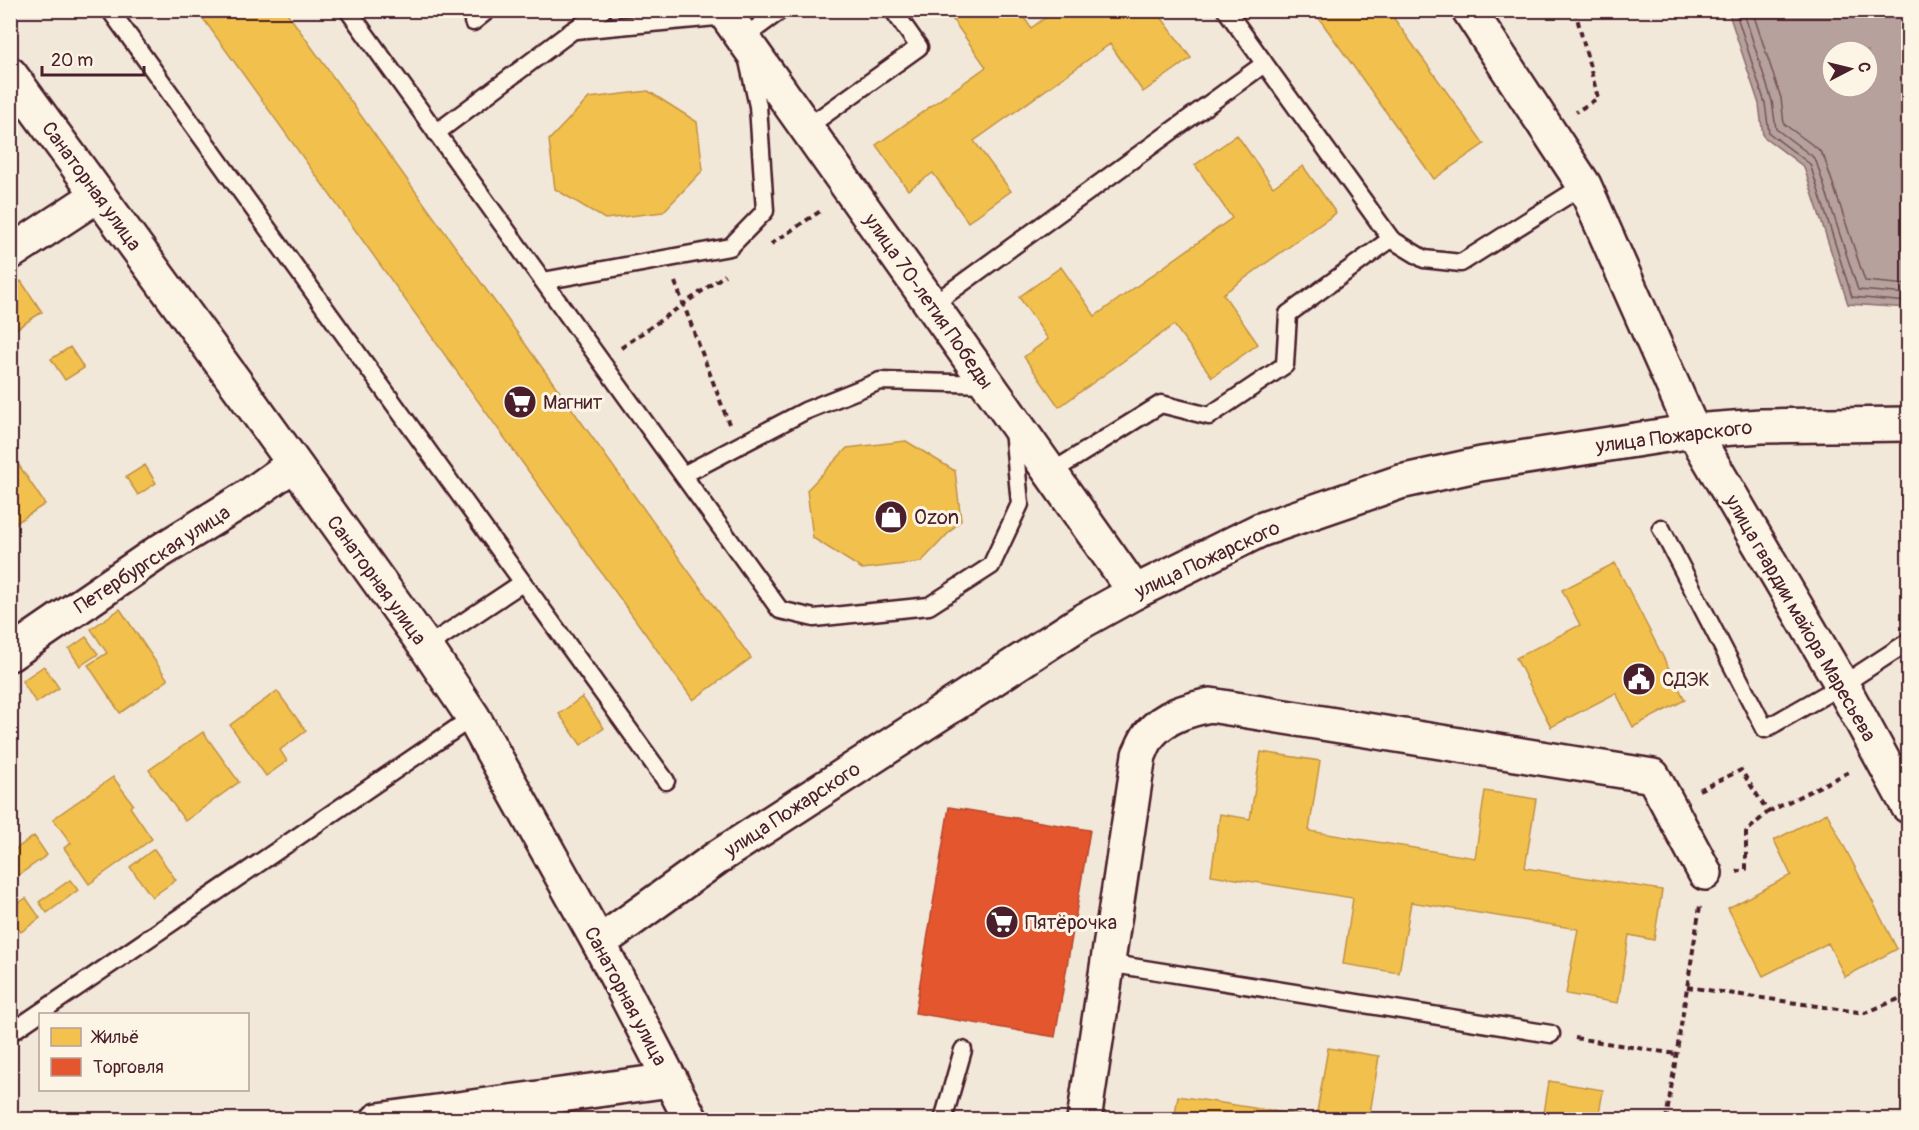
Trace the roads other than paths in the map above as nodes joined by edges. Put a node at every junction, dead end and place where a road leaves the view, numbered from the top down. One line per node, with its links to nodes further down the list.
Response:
1 (110, 10): 30 (lane)
2 (348, 10): 15 (lane)
3 (488, 10): 9 (lane)
4 (603, 10): 11 (lane)
5 (781, 10): 10 (lane)
6 (893, 10): 14 (lane)
7 (1226, 10): 12 (lane)
8 (1469, 10): 16 (street, улица гвардии майора Маресьева)
9 (473, 22)
10 (731, 22): 11 (lane); 14 (street, улица 70-летия Победы); 20 (lane)
11 (572, 31): 15 (lane)
12 (1264, 64): 18 (lane); 21 (lane)
13 (10, 74): 17 (street, Санаторная улица)
14 (806, 128): 21 (street, улица 70-летия Победы)
15 (436, 133): 20 (lane)
16 (1584, 185): 18 (lane); 25 (street, улица гвардии майора Маресьева)
17 (98, 195): 19 (street); 26 (street, Санаторная улица)
18 (1391, 239): 27 (lane)
19 (10, 253)
20 (543, 280): 28 (lane)
21 (932, 305): 22 (street, улица 70-летия Победы)
22 (988, 384): 23 (street, улица 70-летия Победы); 28 (lane)
23 (1012, 418): 27 (street, улица 70-летия Победы); 28 (lane)
24 (1908, 424): 25 (street, улица Пожарского)
25 (1693, 431): 31 (street, улица Пожарского); 35 (street, улица гвардии майора Маресьева)
26 (294, 464): 33 (street, Санаторная улица); 34 (street, Петербургская улица)
27 (1050, 473): 31 (street, улица 70-летия Победы)
28 (683, 475)
29 (1661, 528): 35 (lane)
30 (522, 583): 33 (lane); 37 (lane)
31 (1135, 592): 40 (street, улица Пожарского)
32 (1908, 642): 35 (lane)
33 (426, 647): 36 (street, Санаторная улица)
34 (10, 654)
35 (1842, 685): 38 (street, улица гвардии майора Маресьева)
36 (473, 717): 40 (street, Санаторная улица); 42 (lane)
37 (666, 781)
38 (1908, 806)
39 (1704, 879): 41 (street)
40 (599, 943): 47 (street, Санаторная улица)
41 (1107, 963): 45 (lane); 51 (street)
42 (39, 1013)
43 (39, 1013): 44 (lane)
44 (10, 1033)
45 (1551, 1034)
46 (963, 1050): 50 (lane)
47 (671, 1080): 48 (street); 49 (street, Санаторная улица)
48 (378, 1119)
49 (691, 1119)
50 (943, 1119)
51 (1084, 1119)

